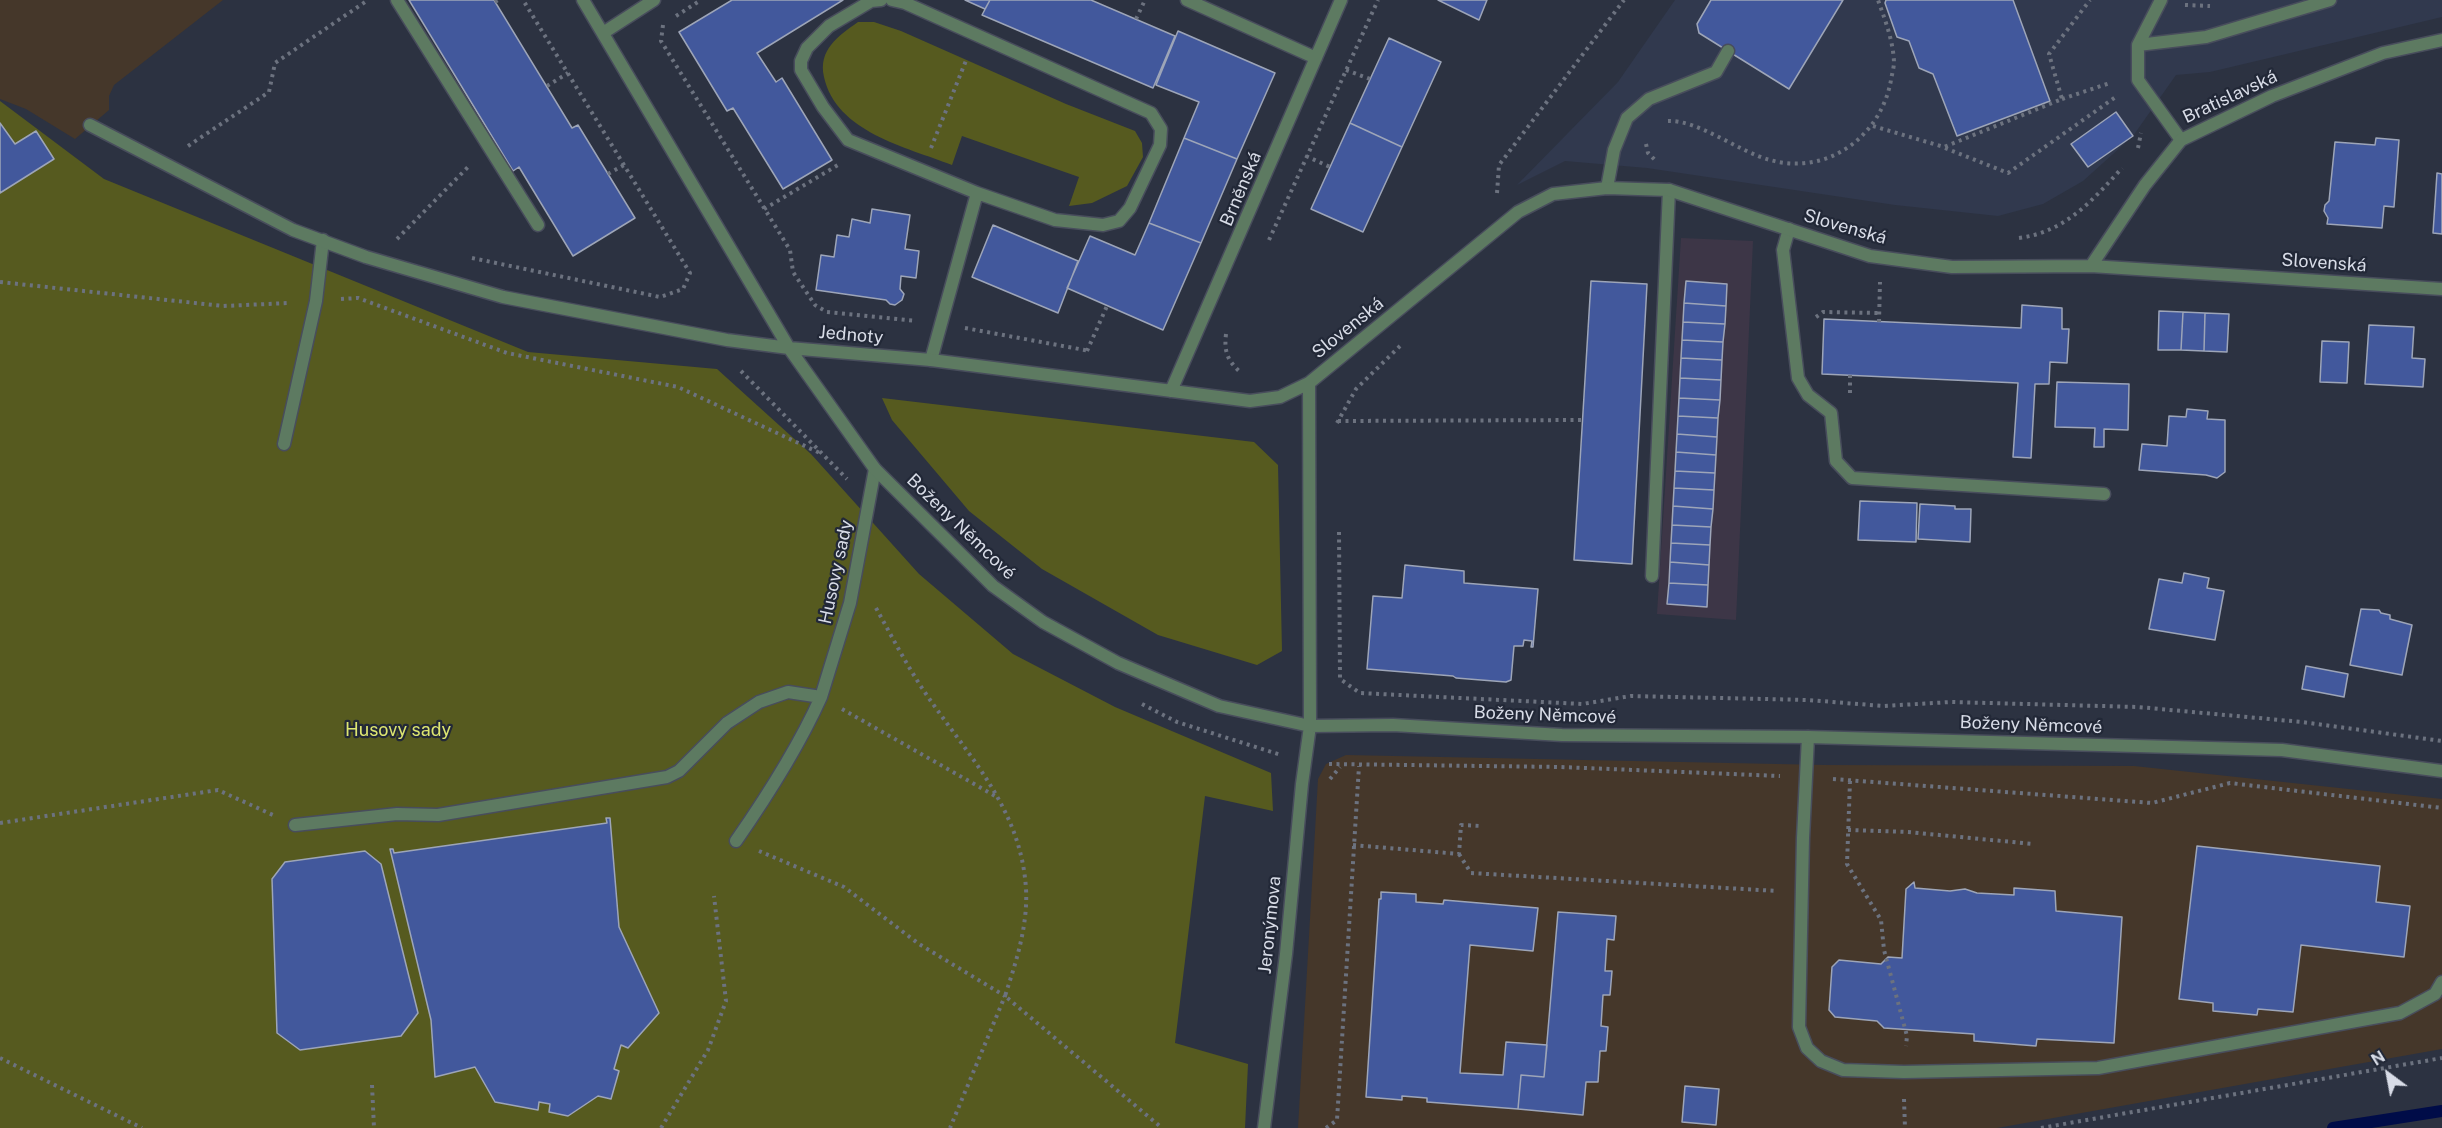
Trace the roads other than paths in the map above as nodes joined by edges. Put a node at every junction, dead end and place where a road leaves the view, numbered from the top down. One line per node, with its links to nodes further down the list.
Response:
1 (397, 0): 20 (street)
2 (584, 0): 10 (street)
3 (654, 0): 10 (street)
4 (881, 0): 19 (street)
5 (892, 0): 19 (street)
6 (1187, 0): 14 (street)
7 (1341, 0): 14 (street, Brněnská)
8 (2330, 0): 12 (street)
9 (2161, 1): 12 (street)
10 (603, 33): 25 (street)
11 (2442, 40): 16 (street, Bratislavská)
12 (2138, 45): 16 (street)
13 (1728, 51): 17 (street)
14 (1316, 58): 28 (street, Brněnská)
15 (90, 125): 22 (street, Jednoty)
16 (2181, 140): 23 (street, Bratislavská)
17 (1607, 188): 18 (street, Slovenská); 27 (street, Slovenská)
18 (1669, 190): 21 (street, Slovenská); 32 (street)
19 (977, 193): 26 (street)
20 (538, 225)
21 (1789, 229): 23 (street, Slovenská); 31 (street)
22 (323, 240): 25 (street, Jednoty); 29 (street)
23 (2091, 266): 24 (street, Slovenská)
24 (2442, 289)
25 (789, 348): 26 (street, Jednoty); 30 (street, Boženy Němcové)
26 (931, 360): 28 (street, Jednoty)
27 (1309, 383): 28 (street, Jednoty); 34 (street, Jeronýmova)
28 (1171, 392)
29 (284, 444)
30 (875, 469): 33 (street, Husovy sady); 34 (street, Boženy Němcové)
31 (2104, 494)
32 (1652, 576)
33 (821, 697): 37 (street); 38 (street, Husovy sady)
34 (1310, 726): 35 (street, Boženy Němcové); 40 (street, Jeronýmova)
35 (1808, 737): 36 (street, Boženy Němcové); 39 (street)
36 (2442, 771)
37 (295, 825)
38 (736, 841)
39 (2442, 982)
40 (1264, 1128)

